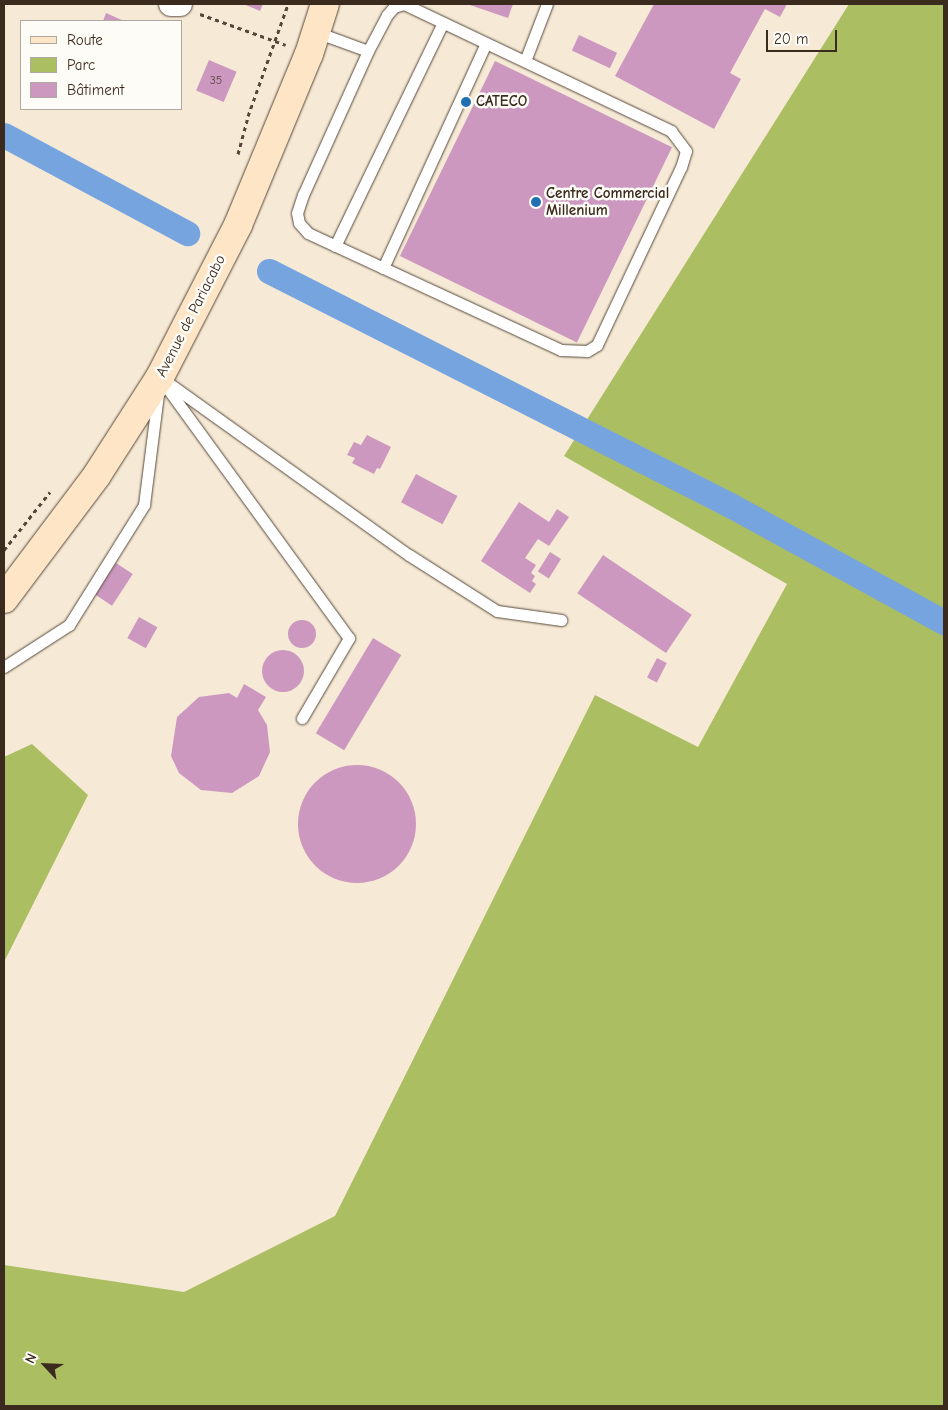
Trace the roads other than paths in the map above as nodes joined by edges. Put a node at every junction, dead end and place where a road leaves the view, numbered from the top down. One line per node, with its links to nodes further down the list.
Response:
1 (325, 4): 4 (main road, Avenue de Pariacabo)
2 (547, 4): 7 (lane)
3 (443, 23): 5 (lane); 6 (lane); 8 (lane)
4 (313, 43): 6 (lane); 10 (main road, Avenue de Pariacabo)
5 (486, 44): 7 (lane); 9 (lane)
6 (368, 51): 8 (lane)
7 (526, 61): 9 (lane)
8 (335, 246): 9 (lane)
9 (383, 268)
10 (160, 377): 11 (main road, Avenue de Pariacabo); 12 (lane); 13 (lane); 14 (lane)
11 (4, 599)
12 (561, 620)
13 (4, 667)
14 (302, 718)

